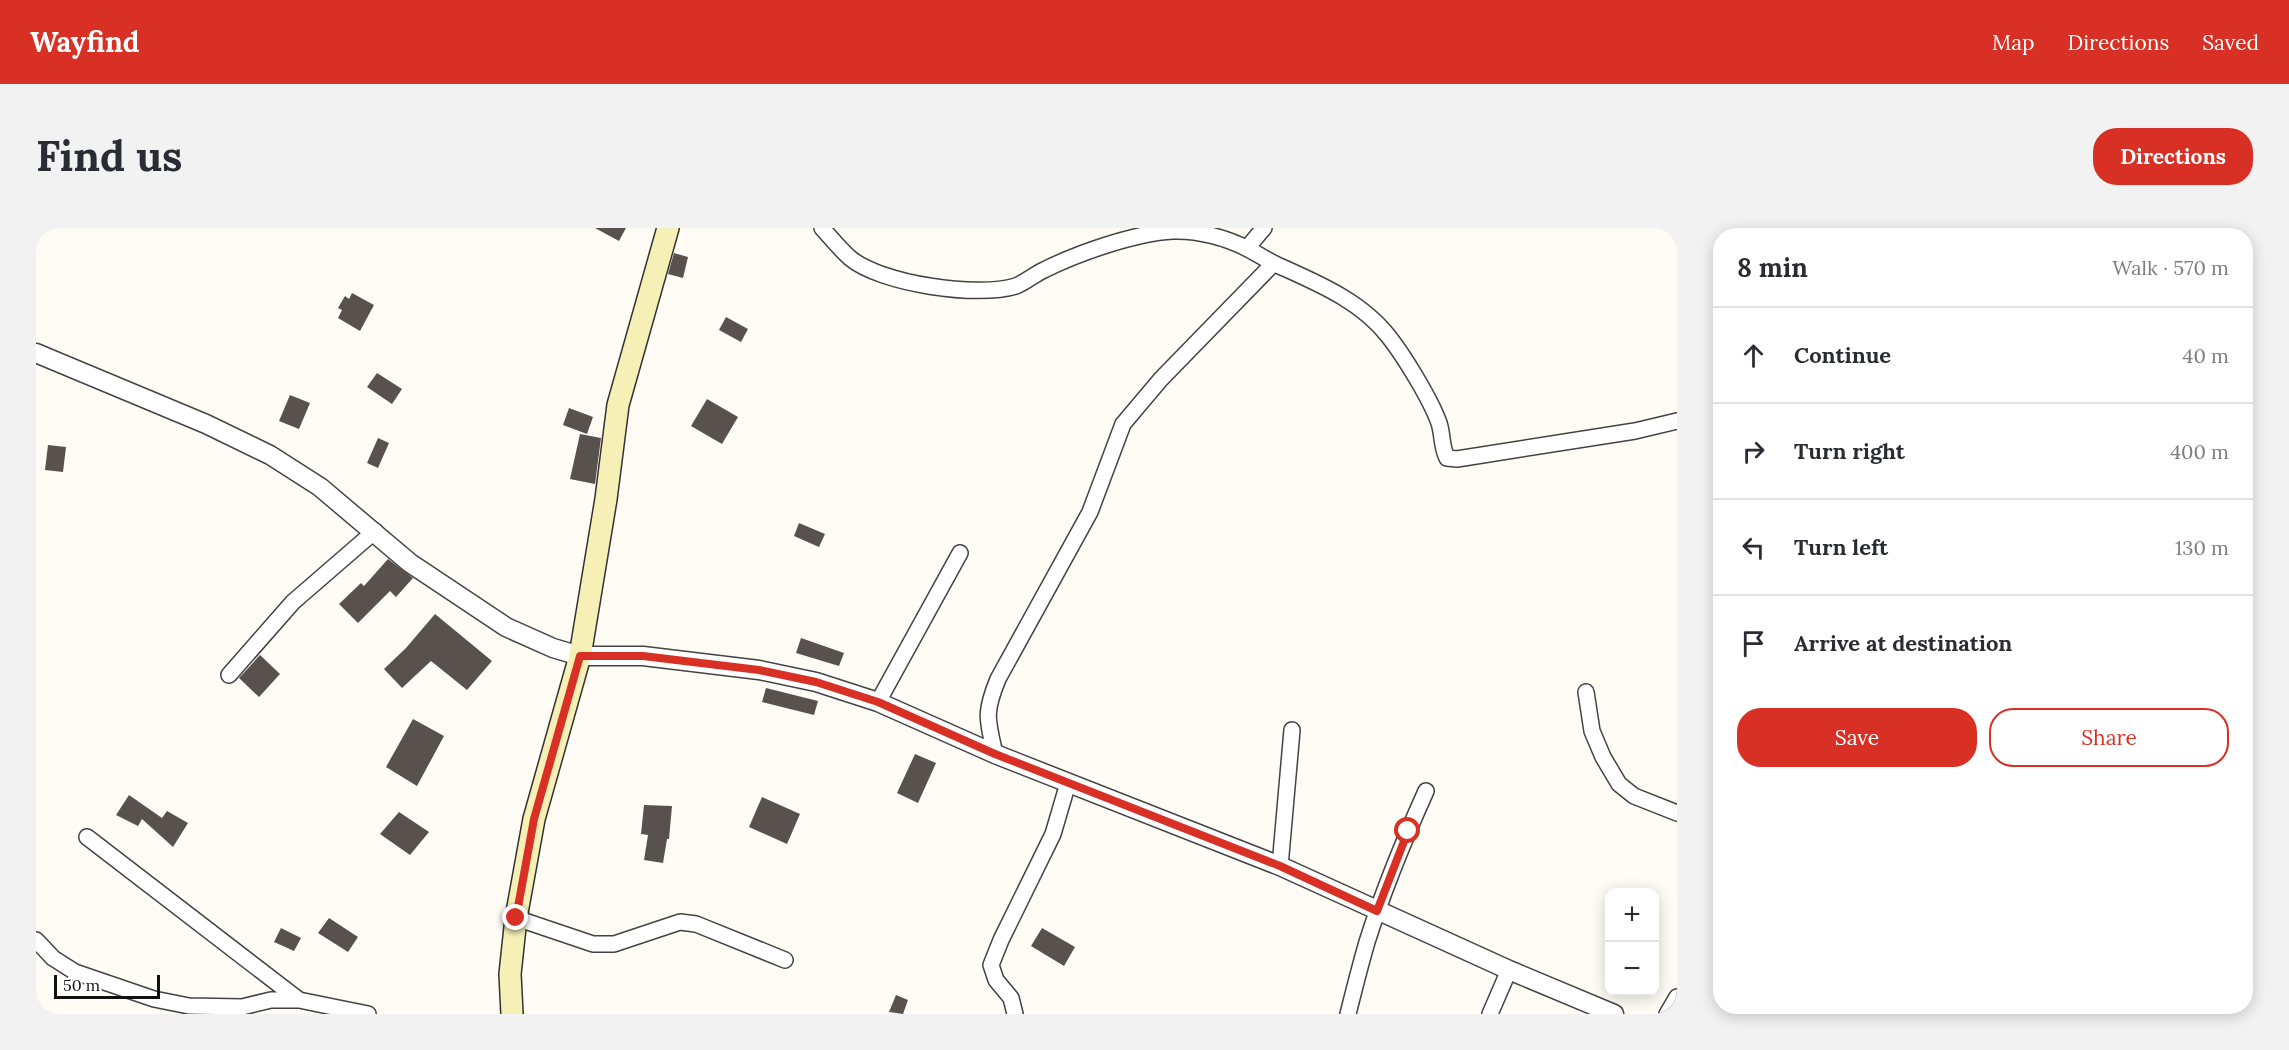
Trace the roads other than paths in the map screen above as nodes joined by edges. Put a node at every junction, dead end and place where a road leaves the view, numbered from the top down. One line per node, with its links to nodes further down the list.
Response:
1 (668, 228): 10 (main road)
2 (822, 228): 4 (street)
3 (1264, 228): 4 (street)
4 (1247, 249): 5 (street)
5 (1273, 264): 7 (street); 15 (street)
6 (36, 353): 8 (street)
7 (1677, 421)
8 (375, 531): 10 (street); 11 (street)
9 (960, 553): 13 (street)
10 (580, 656): 13 (street); 22 (main road)
11 (229, 675)
12 (1586, 692): 18 (street)
13 (878, 702): 15 (street)
14 (1292, 730): 20 (street)
15 (995, 754): 16 (street)
16 (1068, 783): 20 (street); 31 (street)
17 (1426, 791): 21 (street)
18 (1677, 813)
19 (87, 837): 27 (street)
20 (1280, 866): 21 (street)
21 (1377, 911): 25 (street); 32 (street)
22 (516, 918): 24 (street); 30 (main road)
23 (36, 940): 28 (street)
24 (785, 960)
25 (1509, 970): 33 (street); 34 (street)
26 (1677, 997): 35 (street)
27 (299, 1000): 28 (street); 29 (street)
28 (242, 1011)
29 (368, 1014)
30 (512, 1014)
31 (1015, 1014)
32 (1348, 1014)
33 (1490, 1014)
34 (1614, 1014)
35 (1667, 1014)

